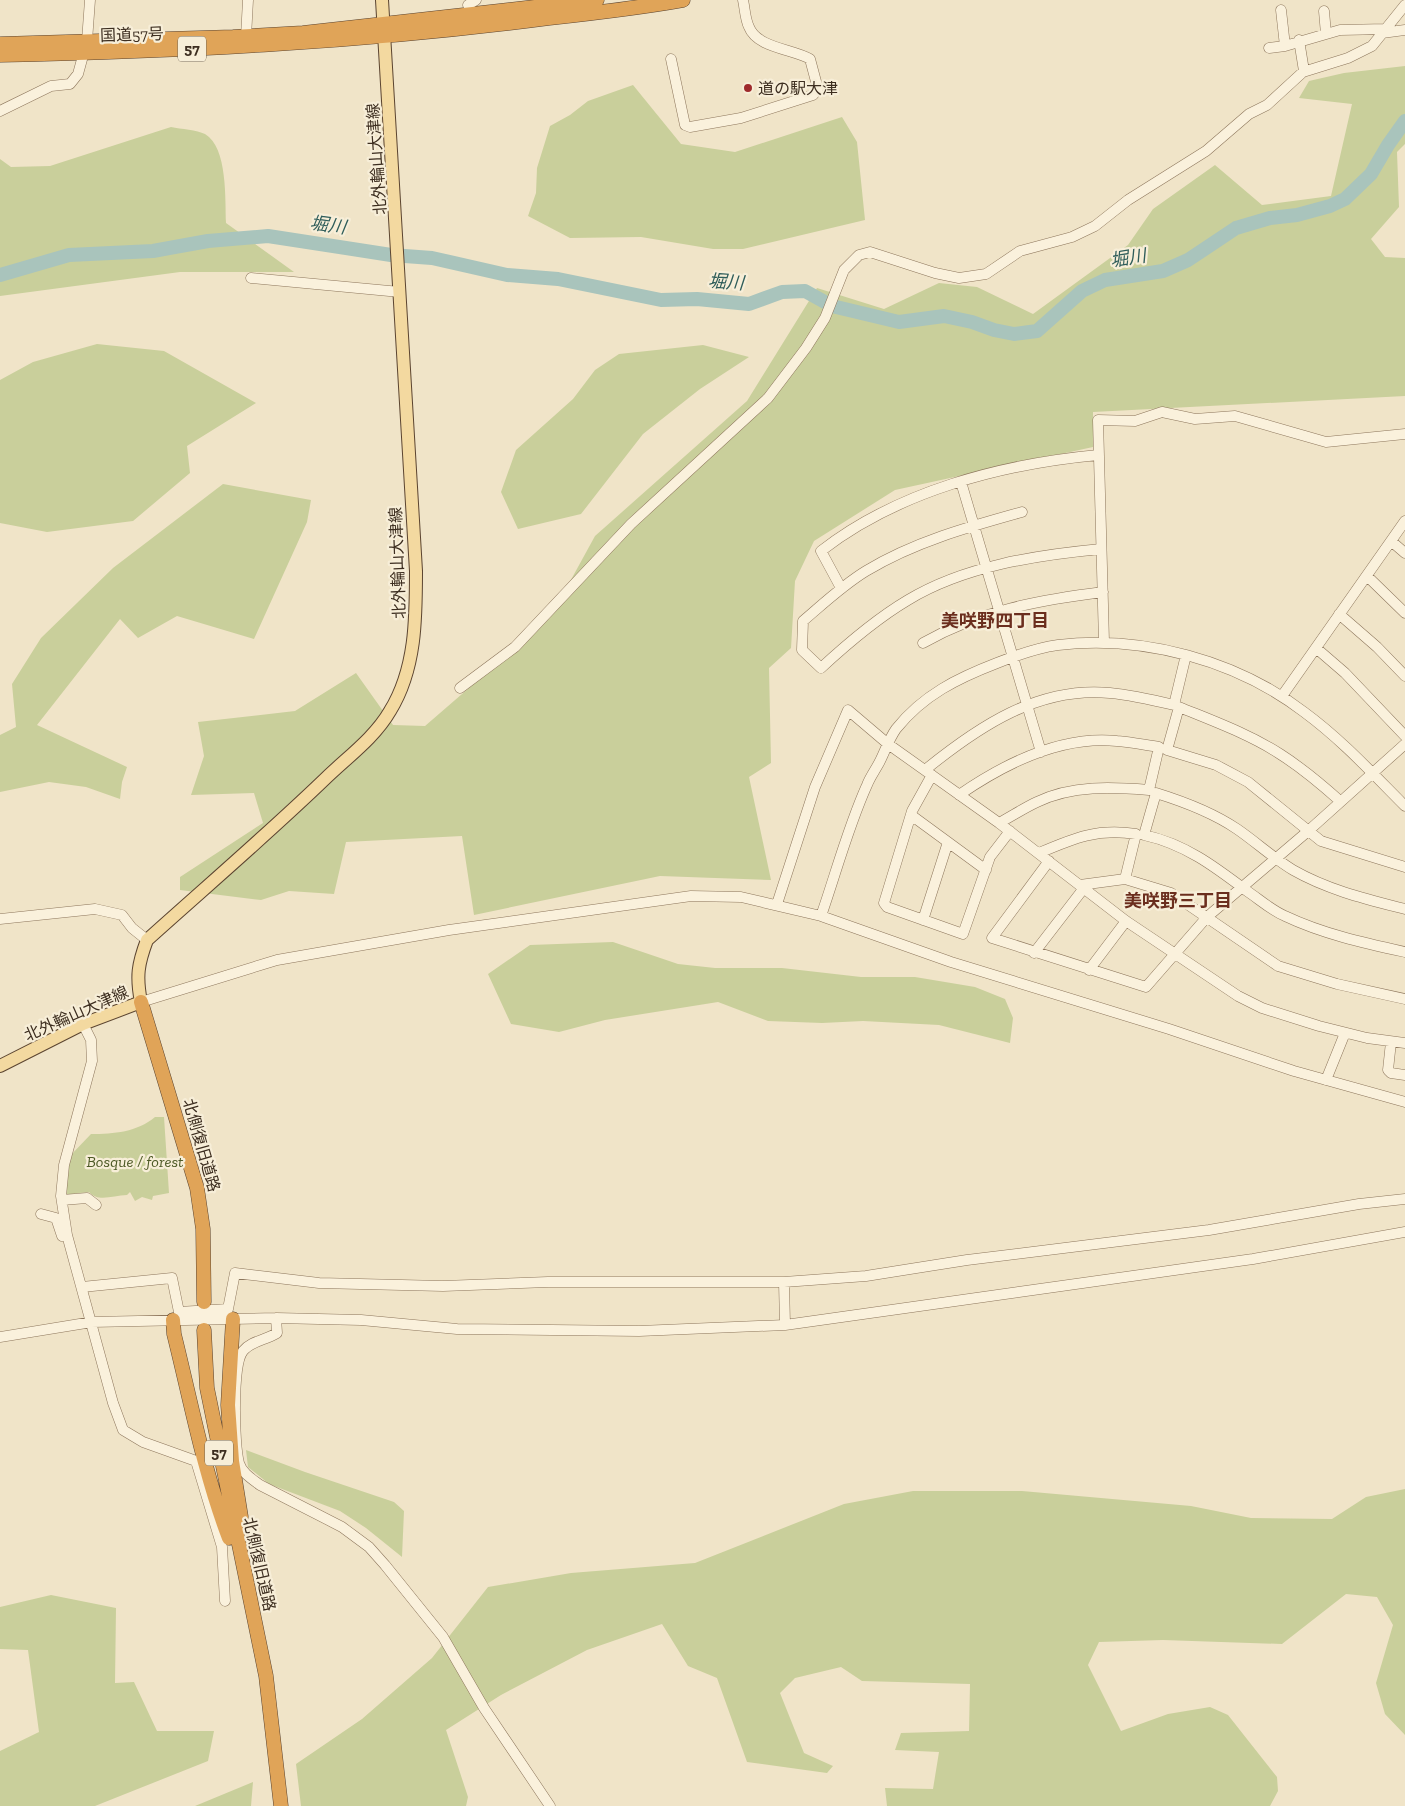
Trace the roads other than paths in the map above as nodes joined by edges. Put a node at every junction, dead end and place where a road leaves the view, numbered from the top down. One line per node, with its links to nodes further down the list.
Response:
1 (90, 0): 19 (street)
2 (248, 0): 15 (street)
3 (382, 0): 11 (main road, 北外輪山大津線)
4 (598, 0): 8 (highway, 57)
5 (683, 0): 8 (highway, 57)
6 (743, 0): 22 (street)
7 (1405, 5): 13 (street)
8 (547, 8): 11 (highway, 57)
9 (1281, 10): 18 (street)
10 (1324, 10): 14 (street)
11 (384, 30): 15 (highway, 国道57号 / 57); 19 (highway, 国道57号 / 57); 26 (main road, 北外輪山大津線)
12 (1405, 30): 13 (street)
13 (1384, 31): 14 (street); 23 (street)
14 (1326, 34): 16 (street)
15 (246, 36): 19 (highway, 国道57号 / 57)
16 (1299, 40): 18 (street); 23 (street)
17 (0, 44): 19 (highway, 国道57号 / 57)
18 (1284, 46): 20 (street)
19 (85, 47): 21 (highway, 国道57号 / 57); 24 (street)
20 (1269, 48)
21 (0, 55)
22 (671, 59)
23 (1304, 71): 49 (street)
24 (0, 111)
25 (251, 278): 26 (street)
26 (400, 292): 85 (main road, 北外輪山大津線)
27 (1405, 434): 28 (street)
28 (1098, 455): 29 (street); 34 (street)
29 (961, 482): 32 (street); 38 (street)
30 (1022, 512): 32 (street)
31 (1405, 521): 33 (street)
32 (973, 526): 36 (street); 38 (street)
33 (1391, 541): 35 (street); 37 (street)
34 (1102, 549): 36 (street); 39 (street)
35 (1405, 553)
36 (986, 569): 38 (street); 40 (street)
37 (1367, 576): 41 (street); 42 (street)
38 (841, 588)
39 (1103, 592): 40 (street); 43 (street)
40 (999, 611): 44 (street); 47 (street)
41 (1405, 613)
42 (1339, 614): 45 (street); 48 (street)
43 (1104, 642): 46 (street); 47 (street)
44 (923, 643)
45 (1316, 648): 50 (street); 53 (street)
46 (1186, 655): 50 (street); 52 (street)
47 (1013, 657): 51 (street); 54 (street)
48 (1405, 676)
49 (460, 688)
50 (1282, 696): 59 (street)
51 (1027, 706): 52 (street); 57 (street); 58 (street)
52 (1176, 706): 56 (street); 62 (street)
53 (1405, 736)
54 (888, 744): 58 (street); 78 (street); 80 (street)
55 (1405, 744): 59 (street)
56 (1163, 749): 57 (street); 60 (street); 67 (street)
57 (1041, 752): 61 (street)
58 (929, 772): 61 (street); 64 (street)
59 (1373, 772): 62 (street); 63 (street)
60 (1153, 792): 65 (street); 68 (street); 71 (street)
61 (960, 795): 65 (street)
62 (1340, 801): 67 (street)
63 (1405, 806)
64 (912, 815): 69 (street); 83 (street)
65 (1000, 824): 66 (street)
66 (1010, 831): 70 (street); 74 (street)
67 (1307, 832): 71 (street); 73 (street)
68 (1140, 834): 70 (street); 75 (street); 76 (street)
69 (948, 842): 74 (street); 83 (street)
70 (1039, 853): 72 (street)
71 (1274, 858): 76 (street); 79 (street)
72 (1049, 861): 77 (street); 86 (street)
73 (1405, 867)
74 (986, 870): 83 (street)
75 (1125, 879): 77 (street); 81 (street)
76 (1242, 886): 81 (street); 87 (street)
77 (1082, 887): 84 (street); 86 (street)
78 (777, 904): 80 (street); 91 (street)
79 (1405, 909)
80 (821, 916): 98 (street)
81 (1207, 917): 88 (street); 90 (street)
82 (0, 919): 85 (street)
83 (923, 920)
84 (1126, 921): 88 (street); 89 (street)
85 (147, 940): 91 (main road, 北外輪山大津線)
86 (1034, 952): 89 (street)
87 (1405, 952)
88 (1174, 954): 89 (street); 93 (street)
89 (1089, 970)
90 (1405, 999)
91 (141, 1002): 92 (main road, 北外輪山大津線); 108 (highway, 北側復旧道路)
92 (84, 1024): 96 (main road, 北外輪山大津線); 101 (street)
93 (1345, 1033): 94 (street); 98 (street)
94 (1391, 1042): 95 (street); 97 (street)
95 (1405, 1043)
96 (0, 1066)
97 (1405, 1075)
98 (1326, 1080): 99 (street)
99 (1405, 1102)
100 (1405, 1199): 106 (street)
101 (62, 1200): 102 (street); 105 (street)
102 (96, 1205)
103 (41, 1214): 105 (street)
104 (1405, 1232): 113 (street)
105 (68, 1235): 107 (street)
106 (784, 1282): 107 (street); 113 (street)
107 (82, 1287): 112 (street)
108 (204, 1302)
109 (276, 1318): 110 (street); 113 (street); 119 (street)
110 (233, 1319): 111 (street); 116 (highway)
111 (173, 1320): 112 (street); 116 (highway)
112 (92, 1322): 115 (street); 117 (street)
113 (785, 1325)
114 (204, 1330): 116 (highway, 北側復旧道路 / 57)
115 (0, 1337)
116 (244, 1575): 118 (highway, 北側復旧道路 / 57)
117 (225, 1601)
118 (281, 1806)
119 (550, 1806)

